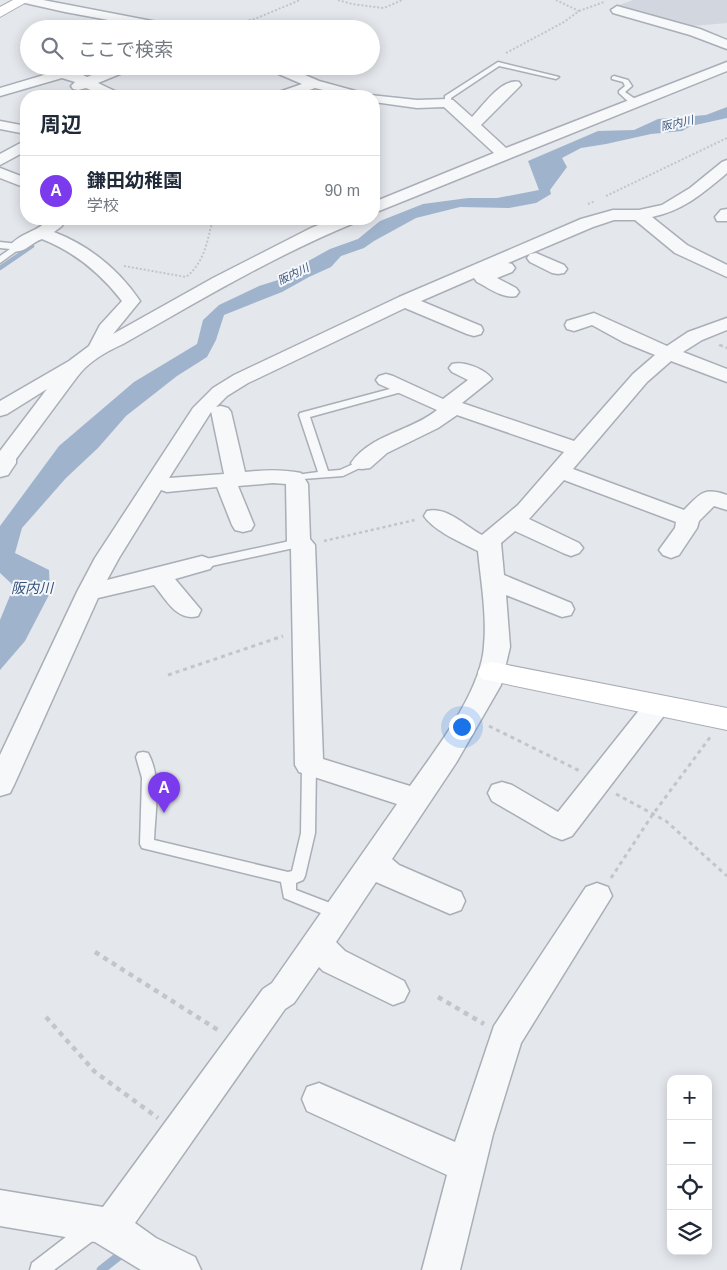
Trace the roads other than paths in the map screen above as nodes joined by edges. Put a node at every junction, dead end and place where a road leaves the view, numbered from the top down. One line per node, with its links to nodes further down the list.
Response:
1 (9, 0): 4 (street)
2 (23, 0): 6 (street)
3 (29, 0): 7 (street)
4 (0, 5)
5 (617, 10): 8 (street)
6 (0, 13)
7 (140, 20)
8 (727, 45)
9 (727, 66): 28 (street)
10 (58, 75): 25 (street)
11 (72, 75): 17 (street)
12 (107, 75): 17 (street)
13 (293, 75): 18 (street)
14 (556, 77): 20 (lane)
15 (614, 78): 28 (lane)
16 (450, 83): 20 (lane)
17 (87, 84): 21 (street); 22 (street)
18 (314, 84): 23 (street); 24 (street)
19 (514, 85): 30 (street)
20 (462, 86): 27 (lane)
21 (69, 90)
22 (100, 90)
23 (298, 90)
24 (339, 90)
25 (0, 92)
26 (380, 99): 27 (street)
27 (448, 103): 30 (street)
28 (635, 103): 33 (street)
29 (0, 125): 31 (street)
30 (473, 125): 33 (street)
31 (20, 129)
32 (20, 148): 34 (street)
33 (504, 154): 38 (street)
34 (0, 160)
35 (727, 165): 39 (street)
36 (0, 173): 37 (street)
37 (20, 180)
38 (380, 206)
39 (639, 214): 46 (street); 48 (street)
40 (52, 225): 42 (street)
41 (334, 225): 55 (street)
42 (42, 234): 44 (street); 55 (street)
43 (0, 245): 44 (lane)
44 (18, 247): 47 (lane)
45 (558, 250): 46 (street)
46 (523, 259): 49 (street); 50 (street); 51 (street)
47 (0, 260)
48 (722, 264)
49 (558, 269)
50 (510, 292)
51 (405, 300): 54 (street); 73 (street)
52 (727, 324): 56 (street)
53 (574, 325): 56 (street)
54 (474, 330)
55 (98, 348): 57 (street)
56 (669, 353): 59 (street); 66 (street)
57 (76, 365): 61 (street); 62 (street)
58 (458, 368): 63 (street)
59 (727, 376)
60 (393, 384): 63 (street); 70 (lane)
61 (21, 396): 62 (street); 64 (street)
62 (45, 406): 68 (street)
63 (452, 408): 66 (street); 67 (street)
64 (0, 410)
65 (221, 412): 72 (street)
66 (579, 450): 69 (street)
67 (362, 463): 70 (lane)
68 (0, 470)
69 (560, 471): 76 (street); 77 (street)
70 (324, 476): 71 (lane)
71 (293, 478): 72 (street); 79 (street)
72 (230, 479): 73 (street); 78 (street)
73 (156, 481): 86 (street)
74 (727, 503): 76 (street)
75 (435, 516): 80 (street)
76 (688, 519): 82 (street)
77 (513, 521): 80 (street); 81 (street)
78 (243, 525)
79 (299, 543): 83 (lane); 93 (street)
80 (489, 548): 85 (street)
81 (571, 548)
82 (671, 550)
83 (202, 564): 84 (street)
84 (159, 576): 86 (street); 88 (street)
85 (493, 580): 87 (street); 89 (street)
86 (89, 592): 94 (street)
87 (562, 609)
88 (190, 610)
89 (492, 672): 90 (street); 96 (street)
90 (657, 706): 91 (street); 95 (street)
91 (726, 718)
92 (142, 757): 98 (lane)
93 (309, 765): 96 (street); 98 (lane)
94 (0, 784)
95 (502, 793)
96 (415, 799): 97 (street)
97 (374, 860): 100 (street); 101 (street)
98 (288, 878): 101 (lane)
99 (597, 896): 105 (street)
100 (450, 901)
101 (338, 913): 102 (street)
102 (317, 943): 103 (street); 107 (street)
103 (392, 992)
104 (319, 1099): 105 (street)
105 (468, 1166): 110 (street)
106 (0, 1208): 107 (street)
107 (120, 1235): 108 (lane); 109 (street)
108 (40, 1270)
109 (182, 1270)
110 (441, 1270)

